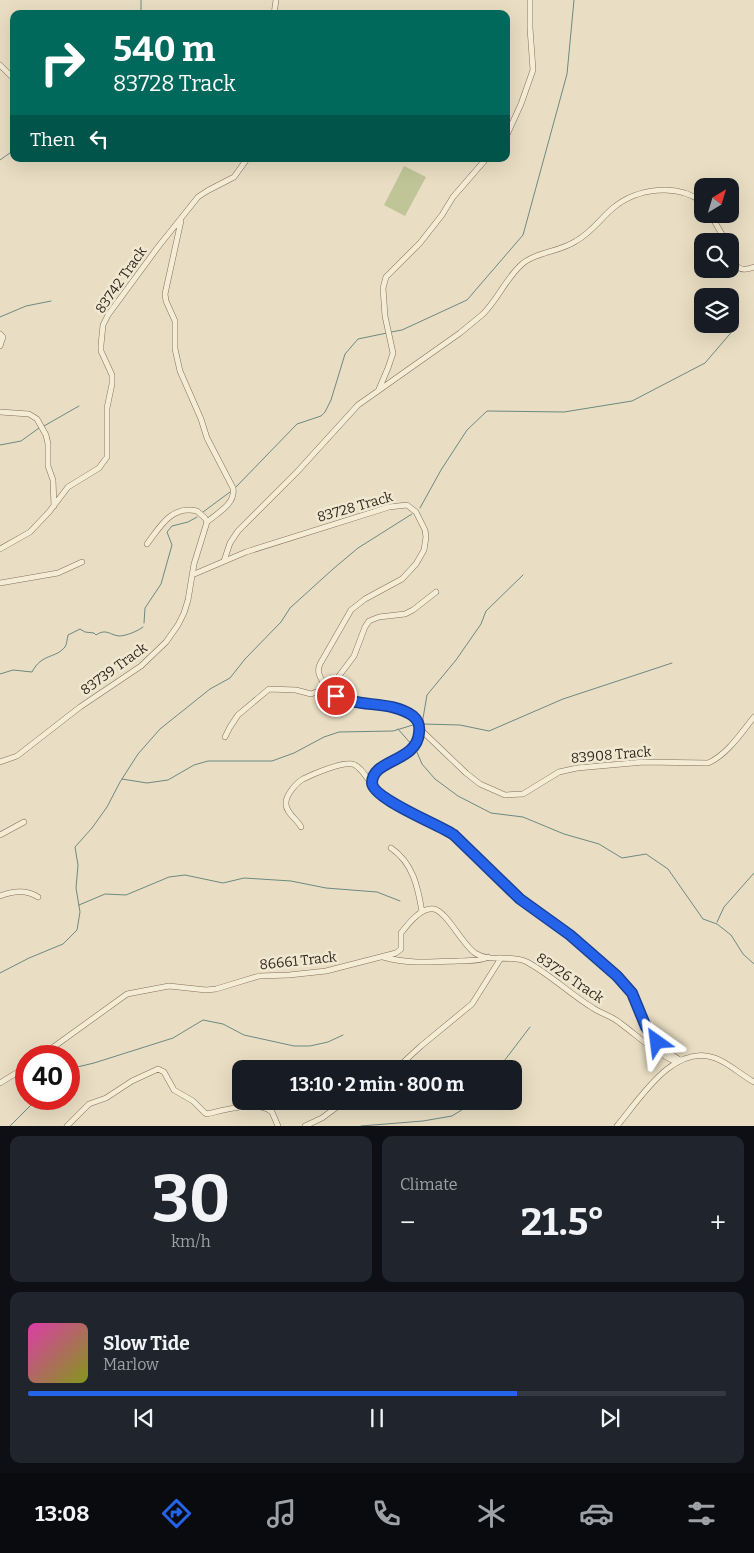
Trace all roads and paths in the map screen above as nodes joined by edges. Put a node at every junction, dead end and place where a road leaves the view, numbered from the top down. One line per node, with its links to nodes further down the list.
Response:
1 (530, 0): 4 (street)
2 (0, 65): 3 (street)
3 (10, 75)
4 (510, 127)
5 (245, 162): 8 (street, 83742 Track)
6 (483, 162): 13 (street)
7 (694, 197): 13 (street)
8 (181, 219): 15 (street, 83742 Track); 16 (street)
9 (754, 267): 10 (street)
10 (739, 268)
11 (0, 334): 12 (street)
12 (0, 346)
13 (378, 389): 19 (street)
14 (0, 412): 15 (street)
15 (54, 506): 18 (street, 83742 Track)
16 (207, 522): 17 (street); 21 (street, 83739 Track)
17 (147, 544)
18 (0, 549)
19 (224, 561): 21 (street, 83728 Track); 24 (street, 83728 Track)
20 (82, 562): 22 (street)
21 (192, 575): 29 (street, 83739 Track)
22 (0, 584)
23 (436, 592): 25 (street)
24 (327, 688): 25 (street); 28 (street)
25 (336, 696): 27 (street)
26 (754, 717): 27 (street, 83908 Track)
27 (420, 730): 30 (street)
28 (225, 737)
29 (0, 762)
30 (373, 786): 32 (street); 43 (street)
31 (24, 822): 33 (street)
32 (301, 827)
33 (0, 835)
34 (391, 848): 37 (street)
35 (0, 896): 36 (street)
36 (38, 897)
37 (422, 912): 38 (street, 86661 Track); 39 (street)
38 (382, 957): 39 (street); 41 (street, 86661 Track)
39 (489, 957): 40 (street)
40 (501, 958): 42 (street); 43 (street, 83726 Track)
41 (55, 1045)
42 (406, 1060)
43 (678, 1061): 45 (street); 51 (street)
44 (15, 1074): 46 (street)
45 (754, 1082)
46 (0, 1083)
47 (333, 1110): 50 (street)
48 (67, 1126): 49 (street)
49 (278, 1126)
50 (305, 1126)
51 (617, 1126)

